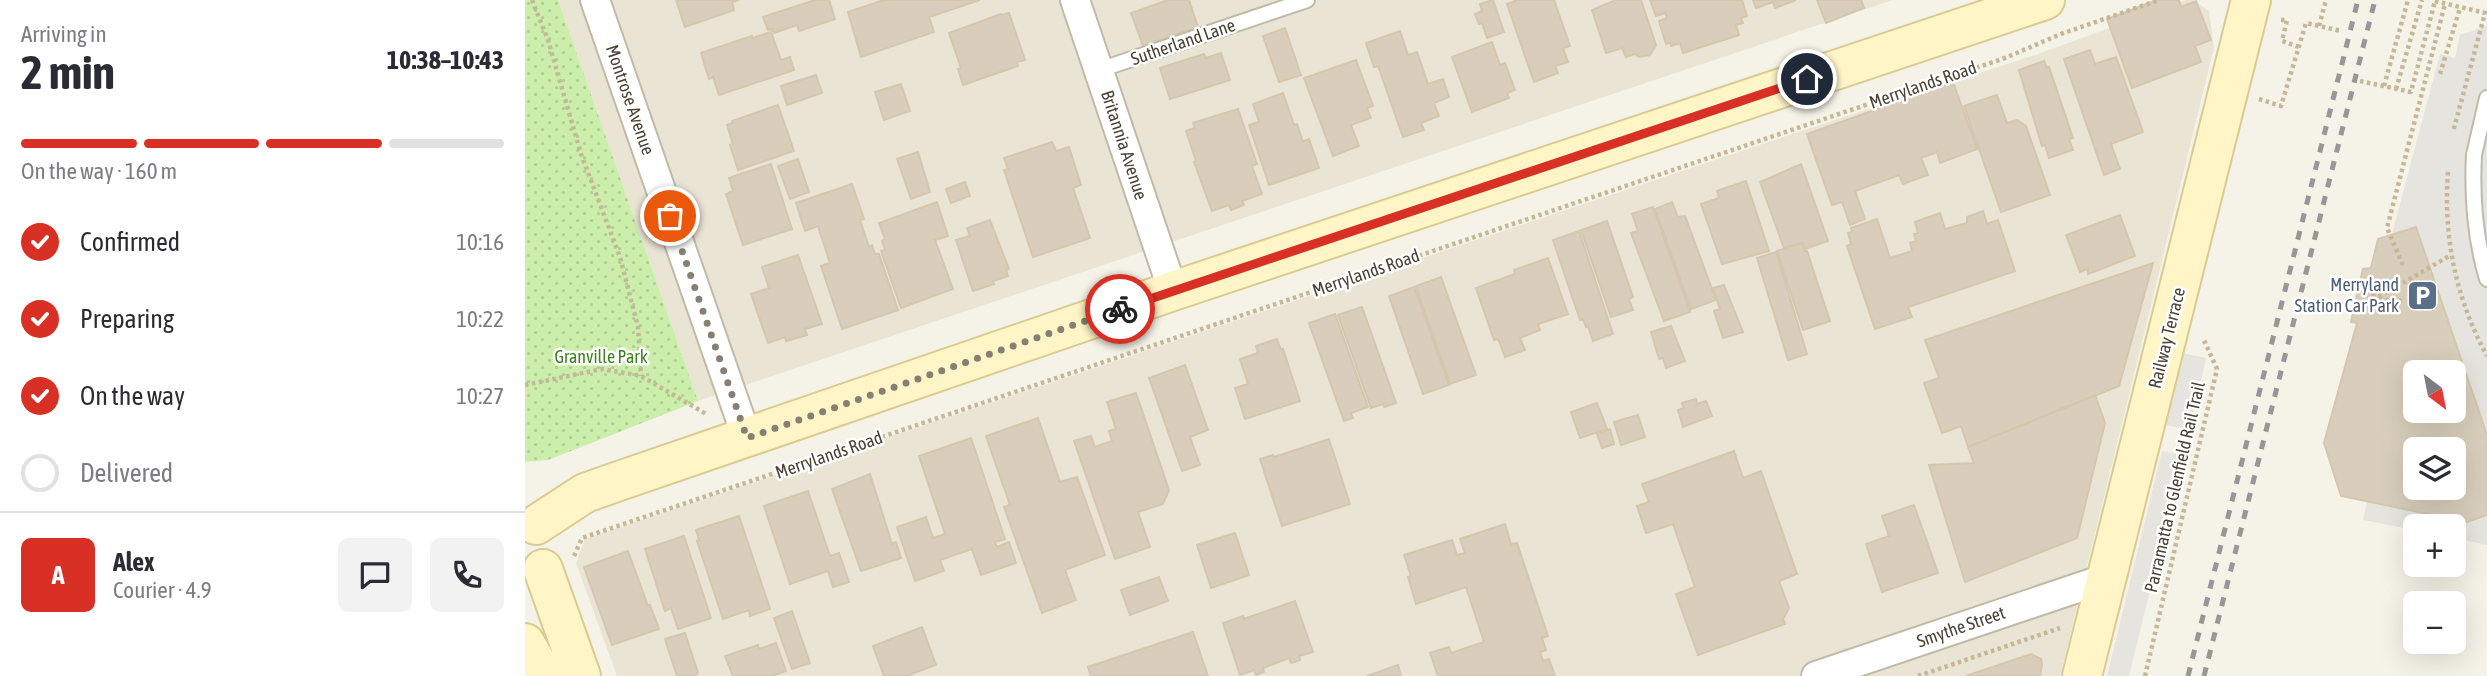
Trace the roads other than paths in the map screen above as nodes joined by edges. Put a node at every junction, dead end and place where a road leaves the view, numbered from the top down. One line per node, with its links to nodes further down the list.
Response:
1 (595, 0): 10 (street, Montrose Avenue)
2 (1075, 0): 6 (street, Britannia Avenue)
3 (1307, 0): 6 (lane, Sutherland Lane)
4 (2045, 0): 9 (main road)
5 (2264, 10): 12 (main road, Railway Terrace)
6 (1099, 70): 9 (street, Britannia Avenue)
7 (2487, 98): 8 (lane, bridge)
8 (2487, 279)
9 (1173, 291): 10 (main road)
10 (747, 438): 11 (main road)
11 (530, 520): 13 (main road)
12 (2107, 578): 17 (street, Smythe Street); 18 (main road, Railway Terrace)
13 (534, 580): 16 (main road)
14 (525, 643): 15 (main road)
15 (544, 676)
16 (580, 676)
17 (1815, 676)
18 (2082, 676)

